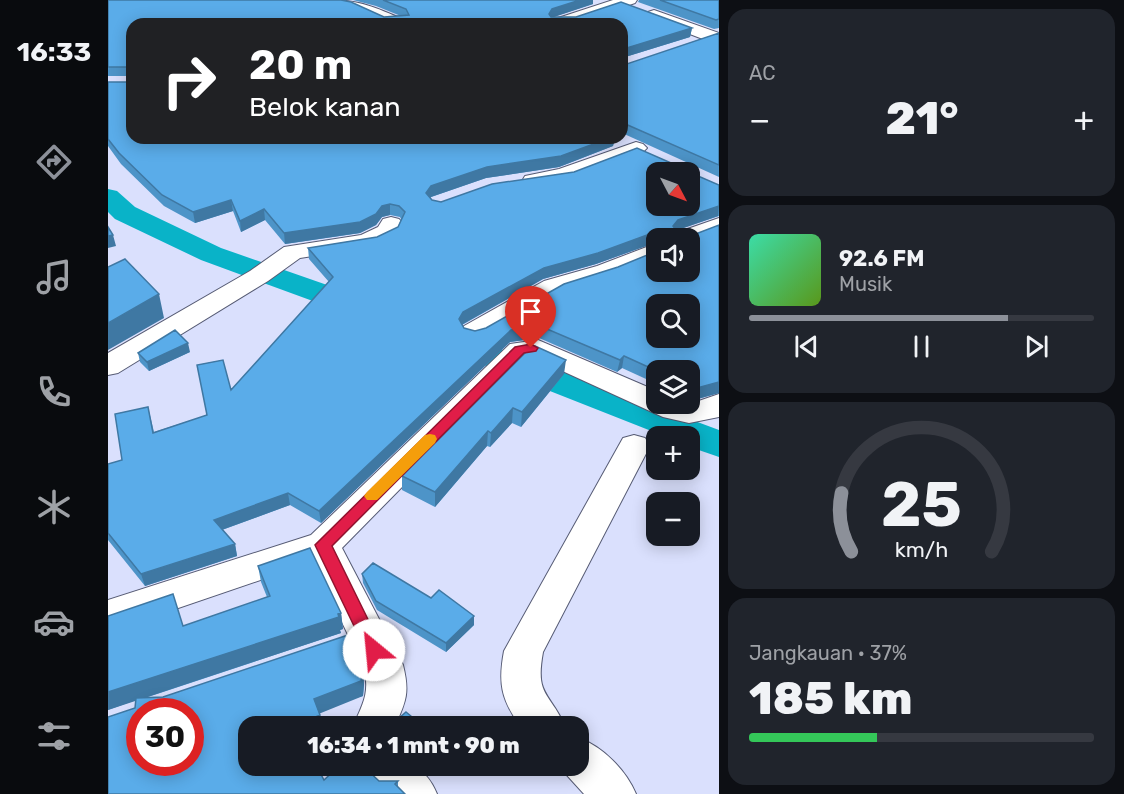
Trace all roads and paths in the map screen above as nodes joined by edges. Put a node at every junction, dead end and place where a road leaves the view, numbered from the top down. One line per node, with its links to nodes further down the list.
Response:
1 (334, 0): 3 (street)
2 (625, 2): 4 (street); 5 (street)
3 (385, 18)
4 (576, 18)
5 (716, 36): 6 (street)
6 (691, 44)
7 (628, 144): 8 (street)
8 (636, 148): 9 (street); 10 (street)
9 (656, 158)
10 (516, 183)
11 (391, 224): 16 (street)
12 (719, 225): 13 (street)
13 (700, 232)
14 (646, 255): 15 (street)
15 (474, 332)
16 (108, 366)
17 (646, 398): 21 (street)
18 (719, 404): 19 (street)
19 (700, 411)
20 (634, 446): 24 (street)
21 (323, 545): 22 (street); 23 (street)
22 (108, 615)
23 (379, 716)
24 (537, 716)
25 (589, 768): 28 (street)
26 (393, 776): 27 (street)
27 (415, 794)
28 (614, 794)

